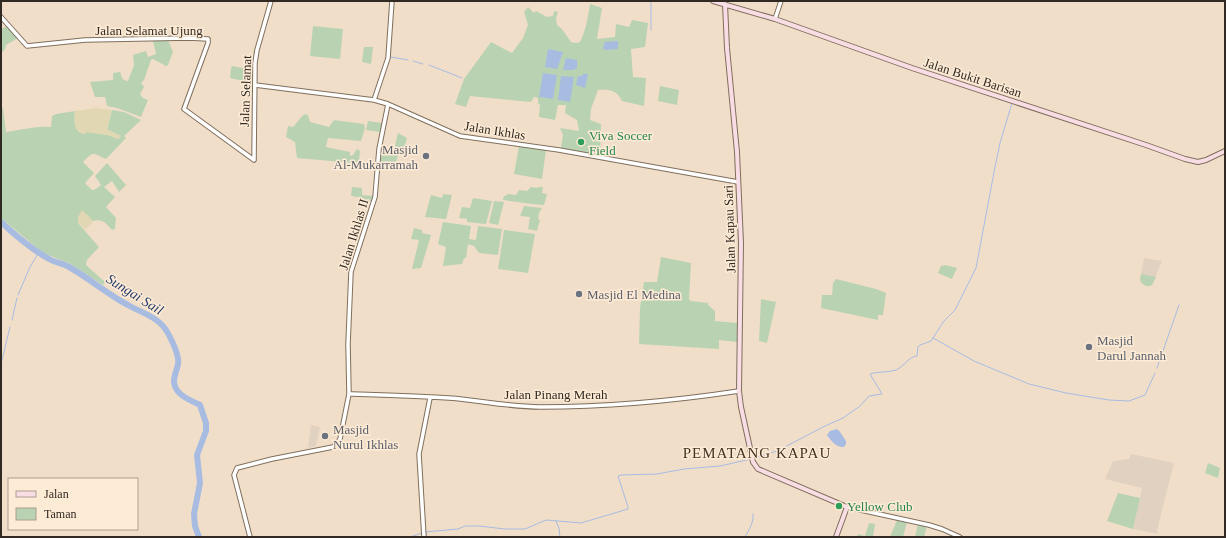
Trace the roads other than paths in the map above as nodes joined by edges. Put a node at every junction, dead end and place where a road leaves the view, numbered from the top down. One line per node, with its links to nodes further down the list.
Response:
1 (271, 1): 8 (street, Jalan Selamat)
2 (392, 1): 9 (street)
3 (713, 1): 5 (main road, Jalan Bukit Barisan)
4 (781, 1): 7 (street)
5 (725, 4): 7 (main road, Jalan Bukit Barisan); 13 (main road, Jalan Kapau Sari)
6 (1, 17): 12 (street, Jalan Selamat Ujung)
7 (775, 19): 11 (main road, Jalan Bukit Barisan)
8 (255, 85): 9 (street, Jalan Ikhlas); 12 (street, Jalan Selamat)
9 (374, 100): 10 (street, Jalan Ikhlas)
10 (388, 104): 13 (street, Jalan Ikhlas); 15 (street, Jalan Ikhlas II)
11 (1225, 151)
12 (254, 160)
13 (738, 182): 14 (main road, Jalan Kapau Sari)
14 (739, 390): 16 (street, Jalan Pinang Merah); 17 (main road, Jalan Kapau Sari)
15 (349, 394): 16 (street, Jalan Pinang Merah); 19 (street, Jalan Ikhlas II)
16 (430, 398): 18 (street)
17 (847, 507): 20 (main road); 21 (street)
18 (424, 536)
19 (250, 537)
20 (836, 537)
21 (960, 537)

